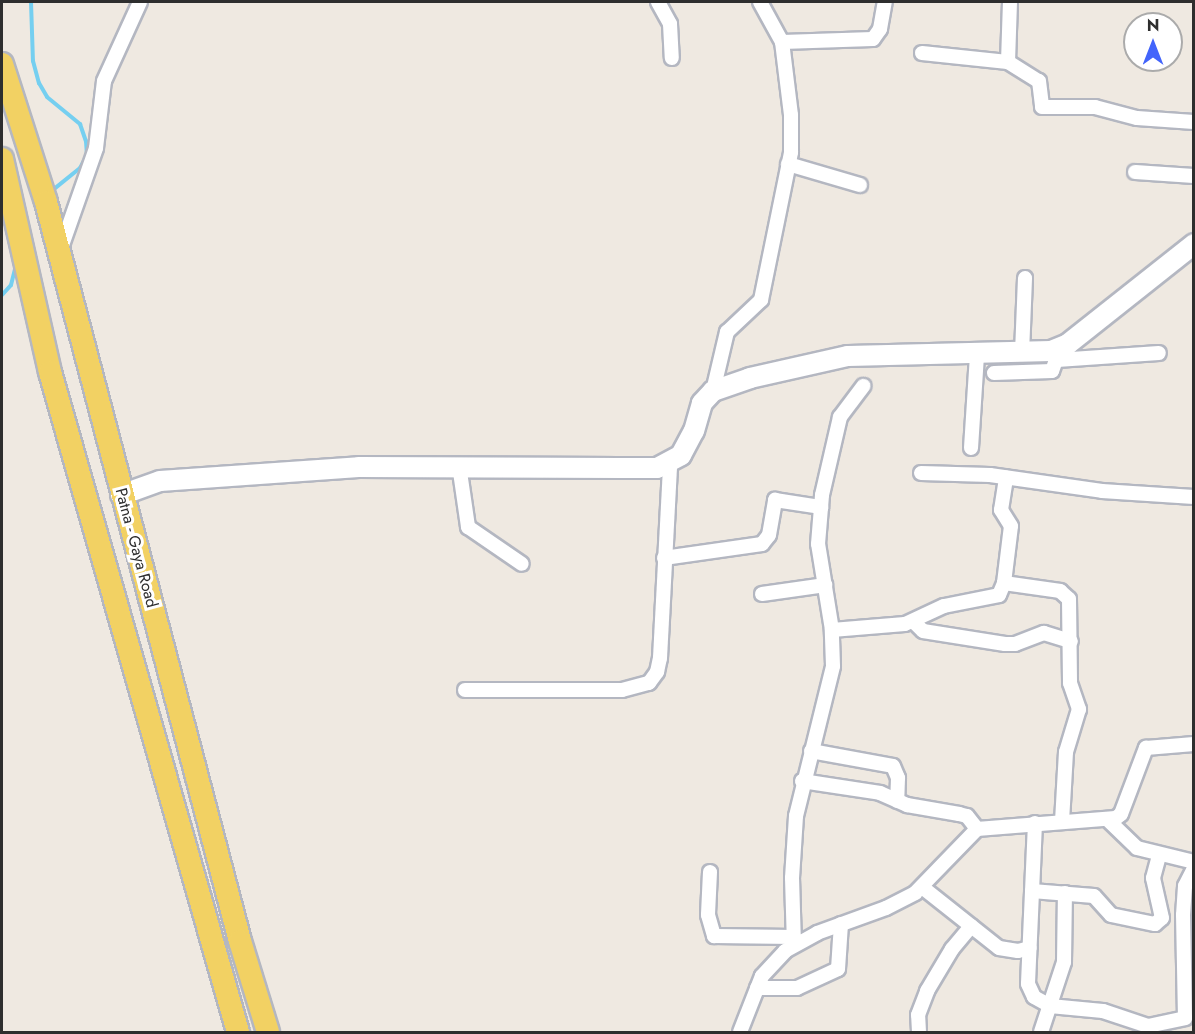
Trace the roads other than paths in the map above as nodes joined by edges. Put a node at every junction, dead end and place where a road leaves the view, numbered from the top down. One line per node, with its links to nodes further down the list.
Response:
1 (140, 2): 18 (street)
2 (658, 2): 8 (street)
3 (760, 2): 6 (street)
4 (885, 2): 6 (street)
5 (1010, 2): 9 (street)
6 (782, 42): 13 (street)
7 (922, 53): 9 (street)
8 (672, 58)
9 (1008, 62): 11 (street)
10 (2, 64): 18 (main road, Patna - Gaya Road)
11 (1194, 122)
12 (2, 159): 65 (main road)
13 (788, 164): 16 (street); 26 (street)
14 (1135, 172): 15 (street)
15 (1194, 176)
16 (860, 185)
17 (1194, 244): 22 (street)
18 (59, 253): 32 (main road, Patna - Gaya Road)
19 (1025, 278): 20 (street)
20 (1022, 353): 21 (street); 22 (street)
21 (977, 354): 26 (street); 27 (street)
22 (1058, 354): 23 (street); 24 (street)
23 (1159, 354)
24 (994, 373)
25 (863, 386): 34 (street)
26 (713, 392): 28 (street)
27 (971, 448)
28 (670, 464): 29 (street); 35 (street)
29 (459, 465): 32 (street); 36 (street)
30 (921, 473): 31 (street)
31 (1006, 477): 33 (street); 37 (street)
32 (121, 495): 66 (main road, Patna - Gaya Road)
33 (1194, 497)
34 (821, 507): 35 (street); 38 (street)
35 (664, 558): 43 (street)
36 (522, 564)
37 (1004, 583): 40 (street); 42 (street)
38 (825, 585): 39 (street); 41 (street)
39 (762, 594)
40 (913, 621): 41 (street); 42 (street)
41 (832, 630): 45 (street)
42 (1071, 641): 49 (street)
43 (465, 690)
44 (1194, 744): 48 (street)
45 (811, 751): 46 (street); 47 (street)
46 (802, 782): 47 (street); 61 (street)
47 (897, 801): 51 (street)
48 (1108, 820): 49 (street); 52 (street)
49 (1062, 821): 50 (street)
50 (1035, 822): 51 (street); 57 (street)
51 (977, 829): 56 (street)
52 (1159, 855): 53 (street); 58 (street)
53 (1194, 862)
54 (1194, 868): 64 (street)
55 (710, 872): 61 (street)
56 (922, 887): 59 (street); 60 (street)
57 (1032, 891): 58 (street); 62 (street)
58 (1065, 893): 64 (street)
59 (842, 924): 61 (street); 63 (street)
60 (971, 926): 62 (street); 68 (street)
61 (794, 941): 63 (street)
62 (1030, 948): 64 (street)
63 (757, 988): 67 (street)
64 (1050, 1006): 69 (street)
65 (238, 1032)
66 (268, 1032)
67 (740, 1032)
68 (919, 1032)
69 (1041, 1032)

